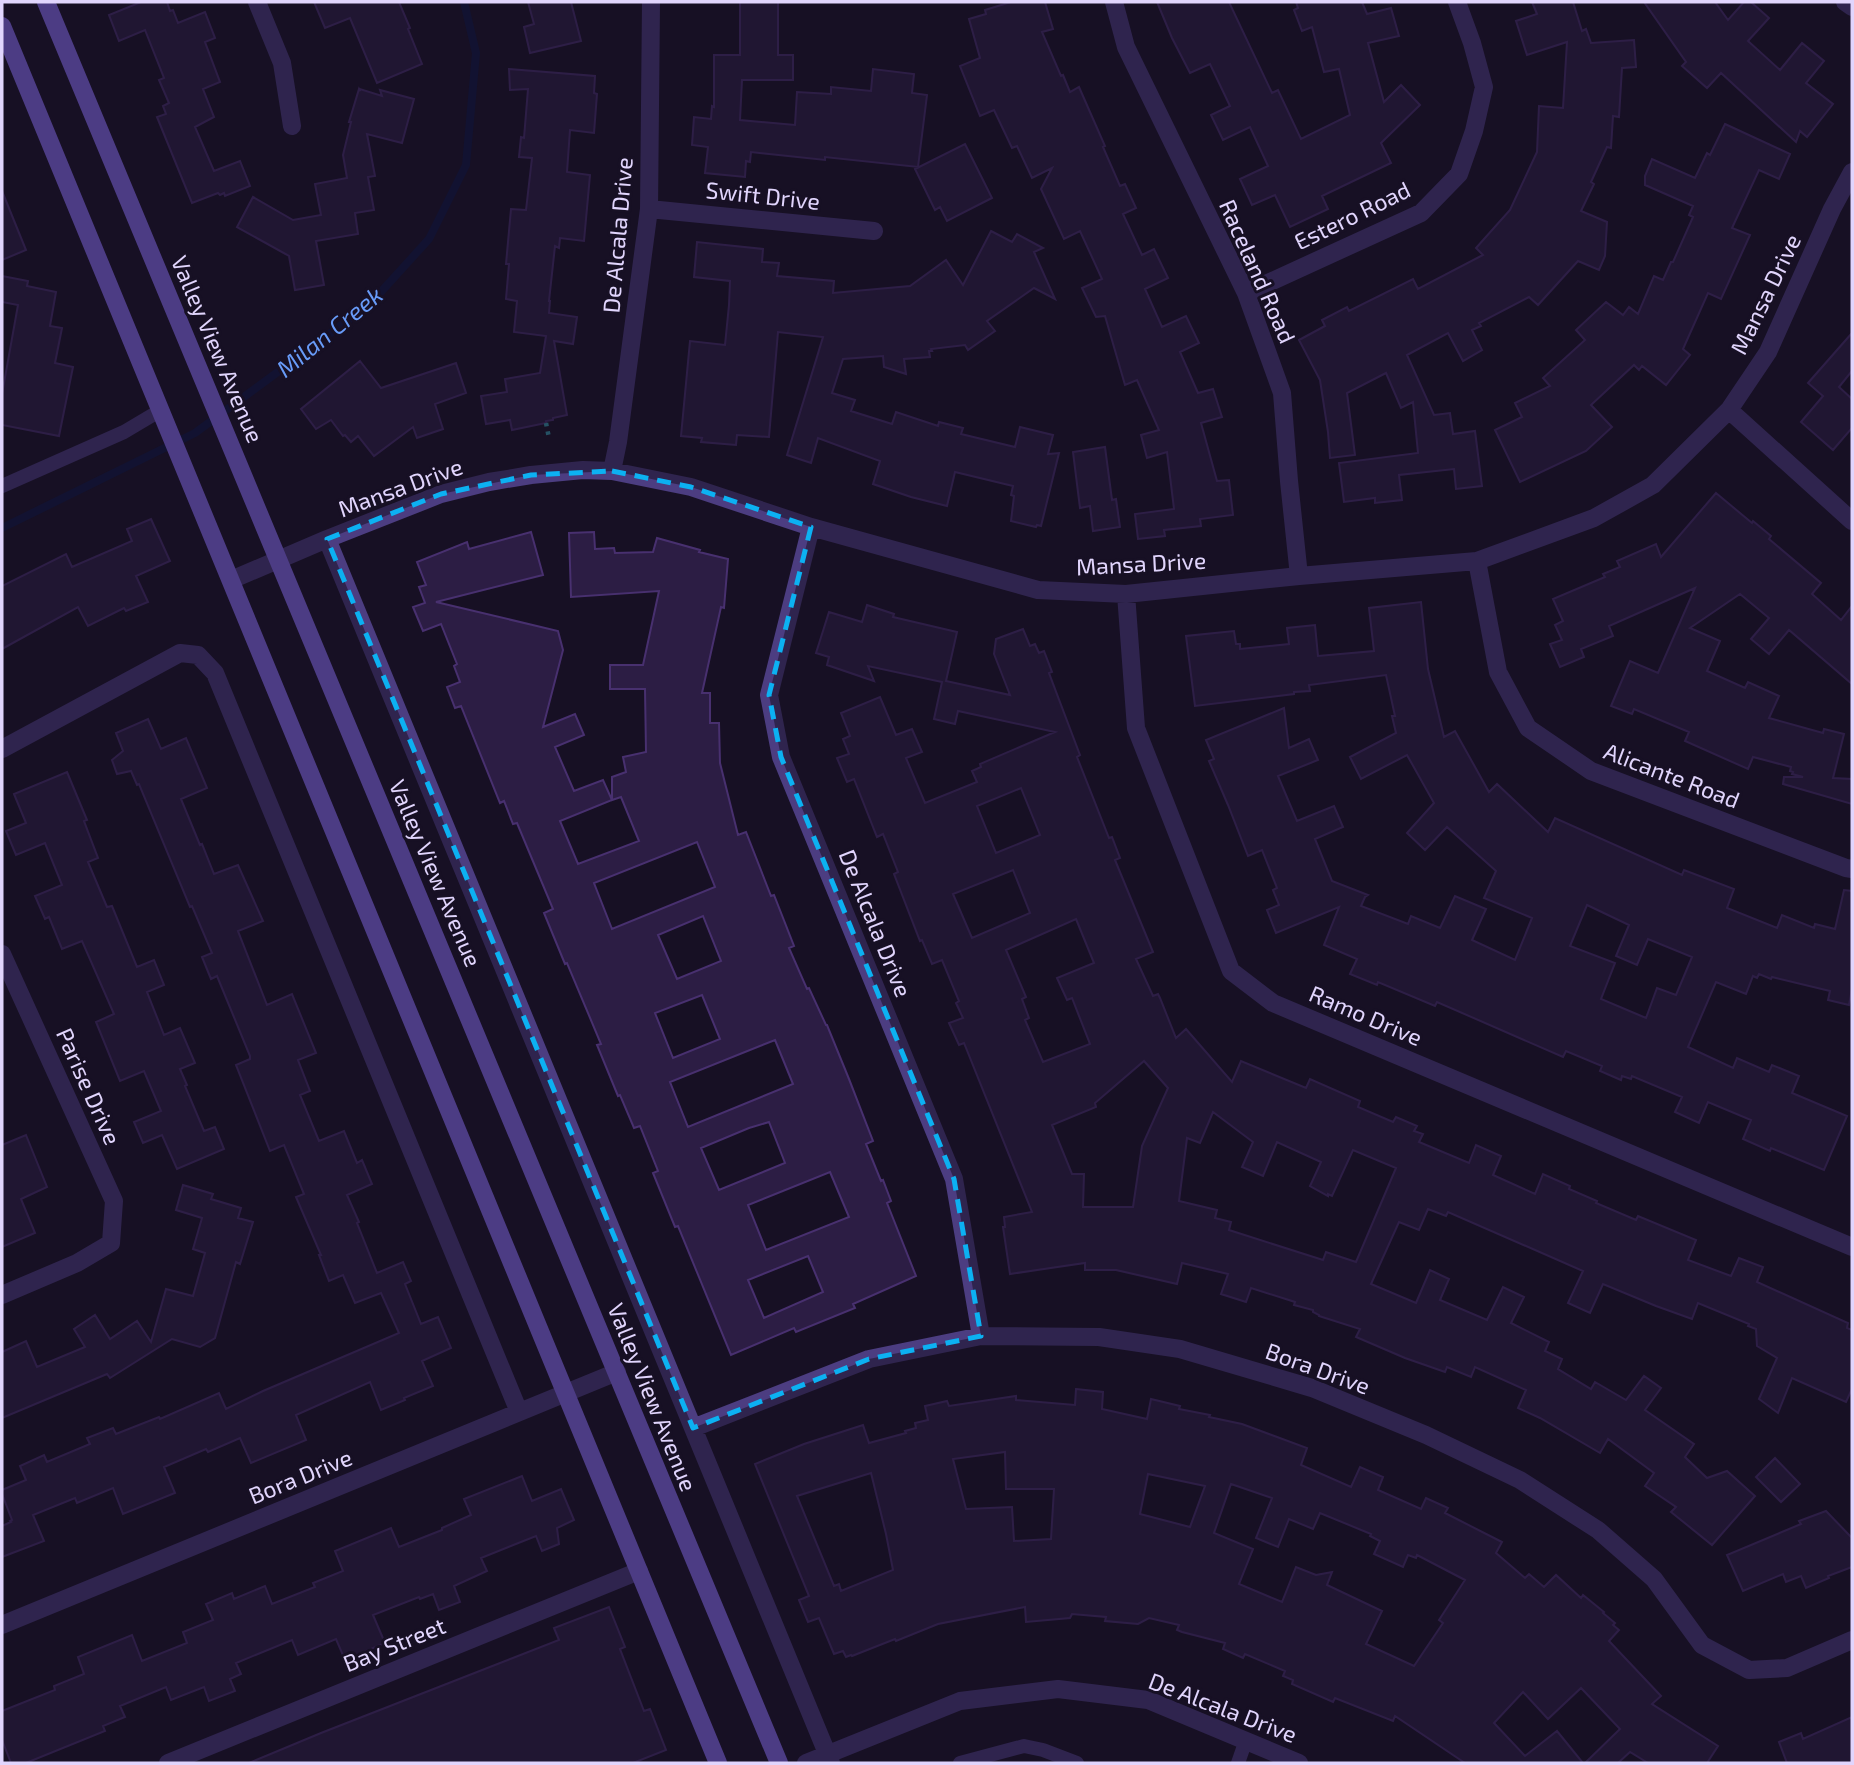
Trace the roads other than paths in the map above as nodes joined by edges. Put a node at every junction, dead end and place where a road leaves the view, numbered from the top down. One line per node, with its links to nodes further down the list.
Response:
1 (46, 2): 21 (main road, Valley View Avenue)
2 (257, 2): 9 (street)
3 (651, 2): 11 (street, De Alcala Drive)
4 (1114, 2): 13 (street, Raceland Road)
5 (1457, 2): 13 (street, Estero Road)
6 (1845, 2): 7 (street)
7 (1852, 7)
8 (2, 26): 14 (main road)
9 (292, 126)
10 (1852, 172): 15 (street, Mansa Drive)
11 (649, 209): 12 (street, Swift Drive); 16 (street, De Alcala Drive)
12 (874, 230)
13 (1246, 293): 23 (street, Raceland Road)
14 (161, 410): 17 (lane); 24 (main road)
15 (1729, 410): 18 (street); 22 (street, Mansa Drive)
16 (612, 471): 19 (street, Mansa Drive); 20 (street, Mansa Drive)
17 (2, 486)
18 (1852, 521)
19 (811, 527): 25 (street, Mansa Drive); 31 (street, De Alcala Drive)
20 (327, 539): 21 (street, Mansa Drive); 35 (street, Valley View Avenue)
21 (279, 559): 24 (street, Mansa Drive); 32 (main road, Valley View Avenue)
22 (1477, 561): 23 (street, Mansa Drive); 27 (street, Alicante Road)
23 (1298, 576): 25 (street, Mansa Drive)
24 (231, 580): 33 (main road)
25 (1126, 594): 29 (street, Ramo Drive)
26 (2, 749): 34 (street)
27 (1852, 869)
28 (2, 954): 30 (street, Parise Drive)
29 (1852, 1247)
30 (2, 1295)
31 (981, 1336): 35 (street, Bora Drive); 38 (street, Bora Drive)
32 (617, 1372): 33 (street, Bora Drive); 43 (main road, Valley View Avenue)
33 (566, 1393): 34 (street, Bora Drive); 36 (main road)
34 (519, 1412): 37 (street, Bora Drive)
35 (693, 1428): 40 (street, Valley View Avenue)
36 (639, 1571): 41 (street, Bay Street); 42 (main road)
37 (2, 1626)
38 (1852, 1640)
39 (1246, 1741): 40 (street, De Alcala Drive); 47 (lane); 48 (street, De Alcala Drive)
40 (829, 1759): 44 (street, De Alcala Drive)
41 (168, 1763)
42 (718, 1763)
43 (779, 1763)
44 (806, 1763)
45 (960, 1763): 46 (lane)
46 (1077, 1763)
47 (1238, 1763)
48 (1299, 1763)

